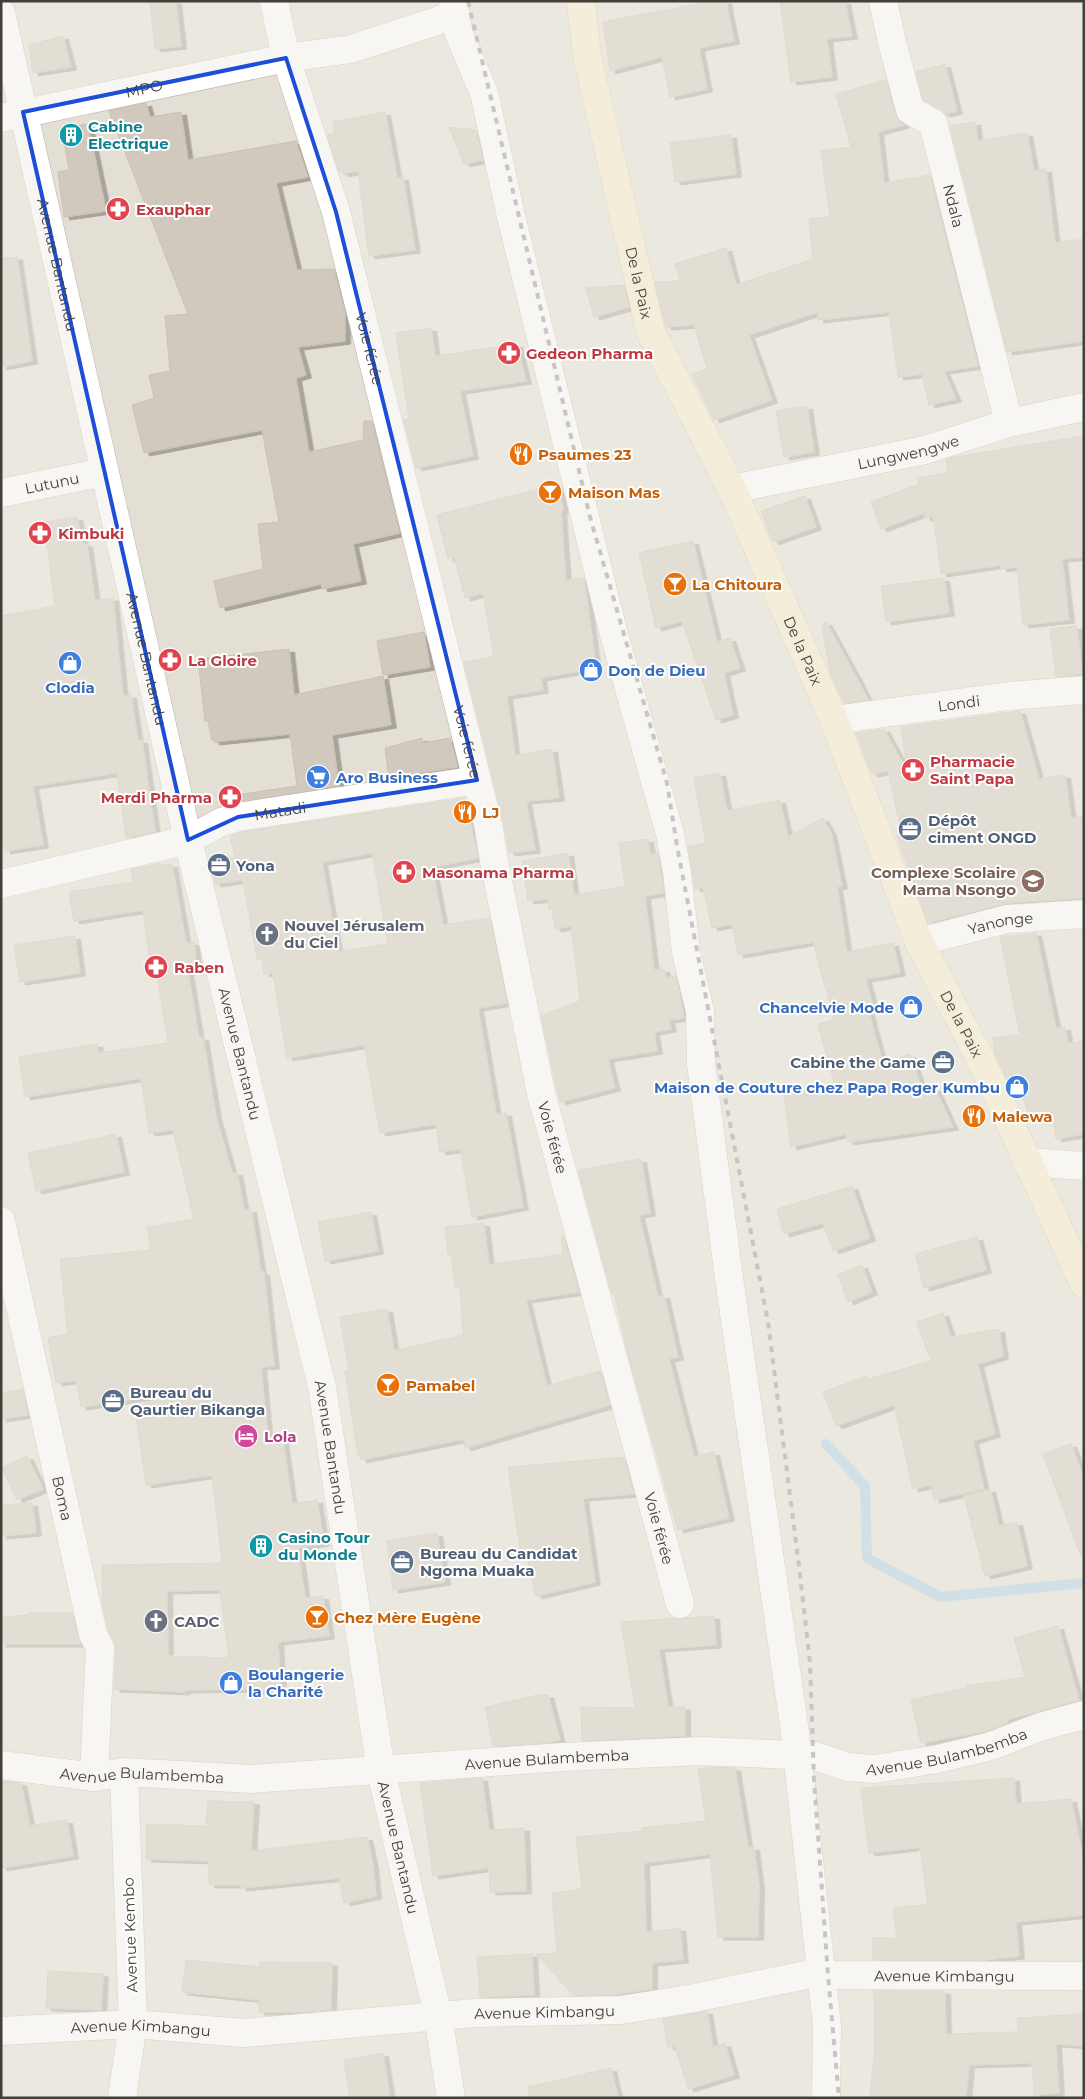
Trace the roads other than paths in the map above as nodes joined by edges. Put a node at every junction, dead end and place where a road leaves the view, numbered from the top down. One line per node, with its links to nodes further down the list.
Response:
1 (274, 1): 6 (street, Voie férée)
2 (581, 1): 11 (street, De la Paix)
3 (883, 1): 9 (street, Ndala)
4 (454, 7): 6 (street); 26 (street)
5 (1, 14): 7 (street, Avenue Bantandu)
6 (286, 58): 7 (street, MPO); 15 (street, Voie férée)
7 (12, 115): 10 (street, Avenue Bantandu)
8 (1084, 407): 9 (street, Lungwengwe)
9 (1009, 423): 11 (street, Lungwengwe)
10 (104, 472): 12 (street, Lutunu); 16 (street, Avenue Bantandu)
11 (732, 489): 14 (street, De la Paix)
12 (1, 493)
13 (1084, 690): 14 (street, Londi)
14 (834, 720): 19 (street, De la Paix)
15 (477, 780): 16 (street, Matadi); 24 (street, Voie férée)
16 (188, 840): 17 (street, Matadi); 28 (street, Avenue Bantandu)
17 (1, 884)
18 (1084, 914): 19 (street, Yanonge)
19 (919, 942): 20 (street, De la Paix)
20 (1028, 1162): 21 (street); 23 (street, De la Paix)
21 (1084, 1166)
22 (1, 1221): 30 (street, Boma)
23 (1084, 1284)
24 (680, 1604)
25 (1084, 1715): 26 (street, Avenue Bulambemba)
26 (797, 1755): 28 (street, Avenue Bulambemba); 31 (street)
27 (1, 1765): 30 (street, Avenue Bulambemba)
28 (382, 1771): 29 (street, Avenue Bulambemba); 33 (street, Avenue Bantandu)
29 (124, 1772): 30 (street, Avenue Bulambemba); 34 (street, Avenue Kembo)
30 (94, 1777)
31 (821, 1972): 32 (street, Avenue Kimbangu); 33 (street, Avenue Kimbangu); 38 (street)
32 (1084, 1976)
33 (438, 2016): 34 (street, Avenue Kimbangu); 37 (street, Avenue Bantandu)
34 (133, 2024): 35 (street, Avenue Kimbangu); 36 (street, Avenue Kembo)
35 (1, 2031)
36 (122, 2098)
37 (451, 2098)
38 (826, 2098)

